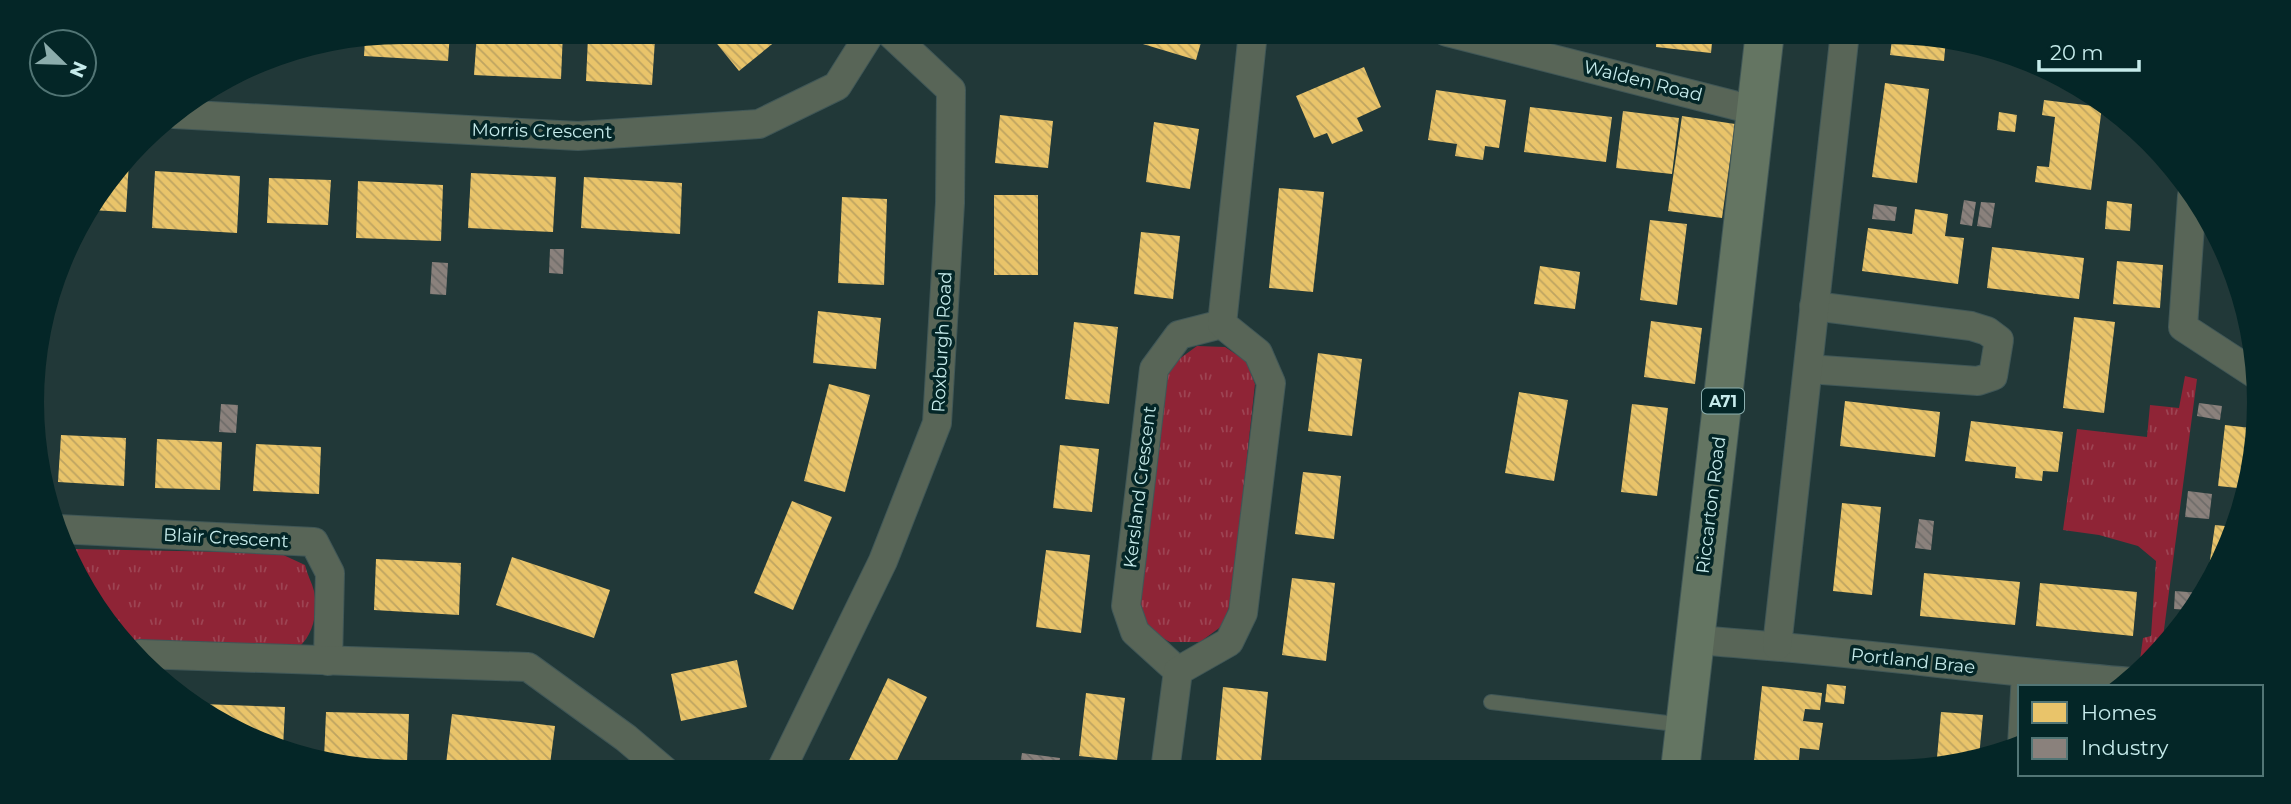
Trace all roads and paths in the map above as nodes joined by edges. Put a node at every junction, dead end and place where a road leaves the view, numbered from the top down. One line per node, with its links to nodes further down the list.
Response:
1 (863, 44): 8 (street, Morris Crescent)
2 (902, 44): 28 (street, Roxburgh Road)
3 (1252, 44): 11 (street)
4 (1494, 44): 7 (street, Walden Road)
5 (1764, 44): 7 (main road, Riccarton Road / A71)
6 (1844, 44): 10 (street)
7 (1757, 111): 15 (main road, Riccarton Road / A71)
8 (188, 115)
9 (2191, 210): 12 (street)
10 (1814, 306): 13 (street); 13 (street)
11 (1222, 324): 19 (street); 19 (street, Kersland Crescent)
12 (2245, 367)
13 (1808, 369): 16 (street)
14 (68, 529): 18 (street, Blair Crescent)
15 (1695, 640): 16 (street, Portland Brae); 25 (main road, Riccarton Road / A71)
16 (1777, 646): 20 (street, Portland Brae)
17 (148, 654): 18 (street)
18 (328, 661): 27 (street)
19 (1178, 671): 29 (street)
20 (2019, 673): 21 (street, Portland Brae); 22 (lane)
21 (2113, 681)
22 (2018, 685)
23 (2018, 691): 26 (lane)
24 (1491, 702): 25 (lane)
25 (1685, 726): 30 (main road, Riccarton Road / A71)
26 (2016, 737)
27 (652, 760)
28 (786, 760)
29 (1166, 760)
30 (1681, 760)

